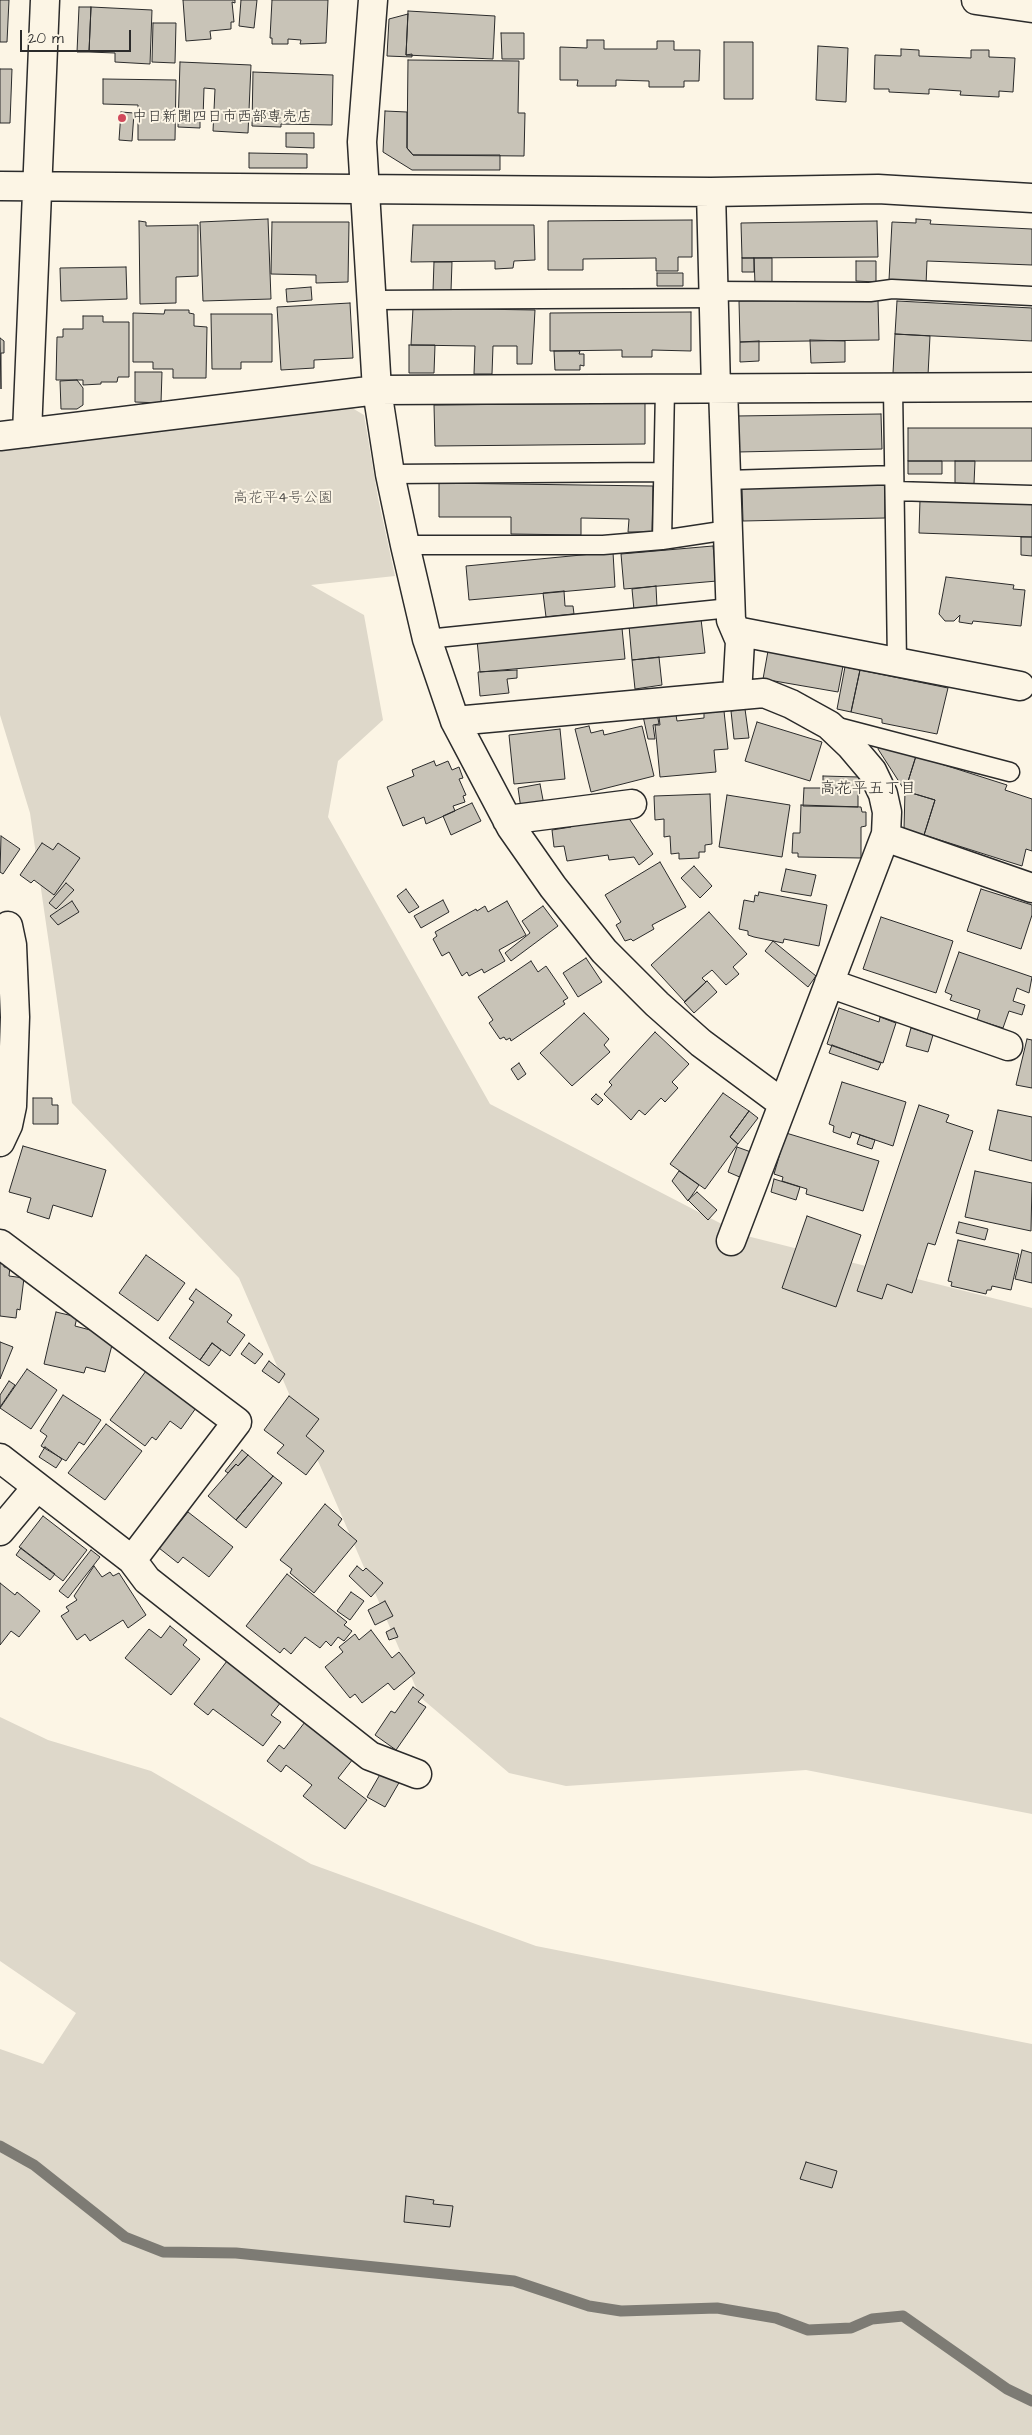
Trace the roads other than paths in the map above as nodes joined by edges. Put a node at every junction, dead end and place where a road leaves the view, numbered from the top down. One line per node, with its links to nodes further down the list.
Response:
1 (45, 0): 6 (street)
2 (373, 0): 7 (street)
3 (976, 0): 4 (street)
4 (1032, 8)
5 (0, 186): 6 (street)
6 (36, 186): 7 (street); 18 (street)
7 (364, 188): 8 (street); 12 (street)
8 (712, 192): 9 (street); 10 (street)
9 (1032, 198)
10 (714, 295): 11 (lane); 12 (lane); 16 (street)
11 (1032, 296)
12 (371, 300): 17 (street)
13 (1032, 386): 14 (street)
14 (893, 388): 16 (street); 23 (lane)
15 (665, 389): 16 (street); 17 (street); 20 (lane)
16 (719, 389): 22 (street)
17 (377, 390): 18 (street); 21 (street)
18 (27, 433): 19 (street)
19 (0, 436)
20 (663, 472): 21 (lane); 26 (lane)
21 (390, 474): 27 (street)
22 (726, 480): 23 (lane); 25 (street)
23 (894, 483): 24 (lane); 30 (lane)
24 (1032, 495)
25 (728, 530): 26 (lane); 28 (street)
26 (662, 540): 27 (lane)
27 (405, 545): 29 (street)
28 (733, 620): 29 (lane); 30 (street); 32 (street)
29 (427, 639): 33 (street)
30 (897, 663): 31 (street)
31 (1020, 686)
32 (737, 695): 33 (street); 34 (street)
33 (455, 721): 37 (street)
34 (829, 725): 35 (lane); 38 (street)
35 (1010, 772)
36 (632, 804): 37 (street)
37 (507, 820): 43 (street)
38 (885, 837): 39 (street); 41 (street)
39 (1032, 888)
40 (3, 921): 44 (street)
41 (829, 984): 42 (street); 43 (street)
42 (1008, 1046)
43 (782, 1103): 45 (street)
44 (3, 1131)
45 (731, 1241)
46 (0, 1244): 50 (street)
47 (0, 1458): 48 (street)
48 (37, 1487): 49 (street); 50 (street)
49 (0, 1531)
50 (132, 1560): 51 (street)
51 (416, 1774)

